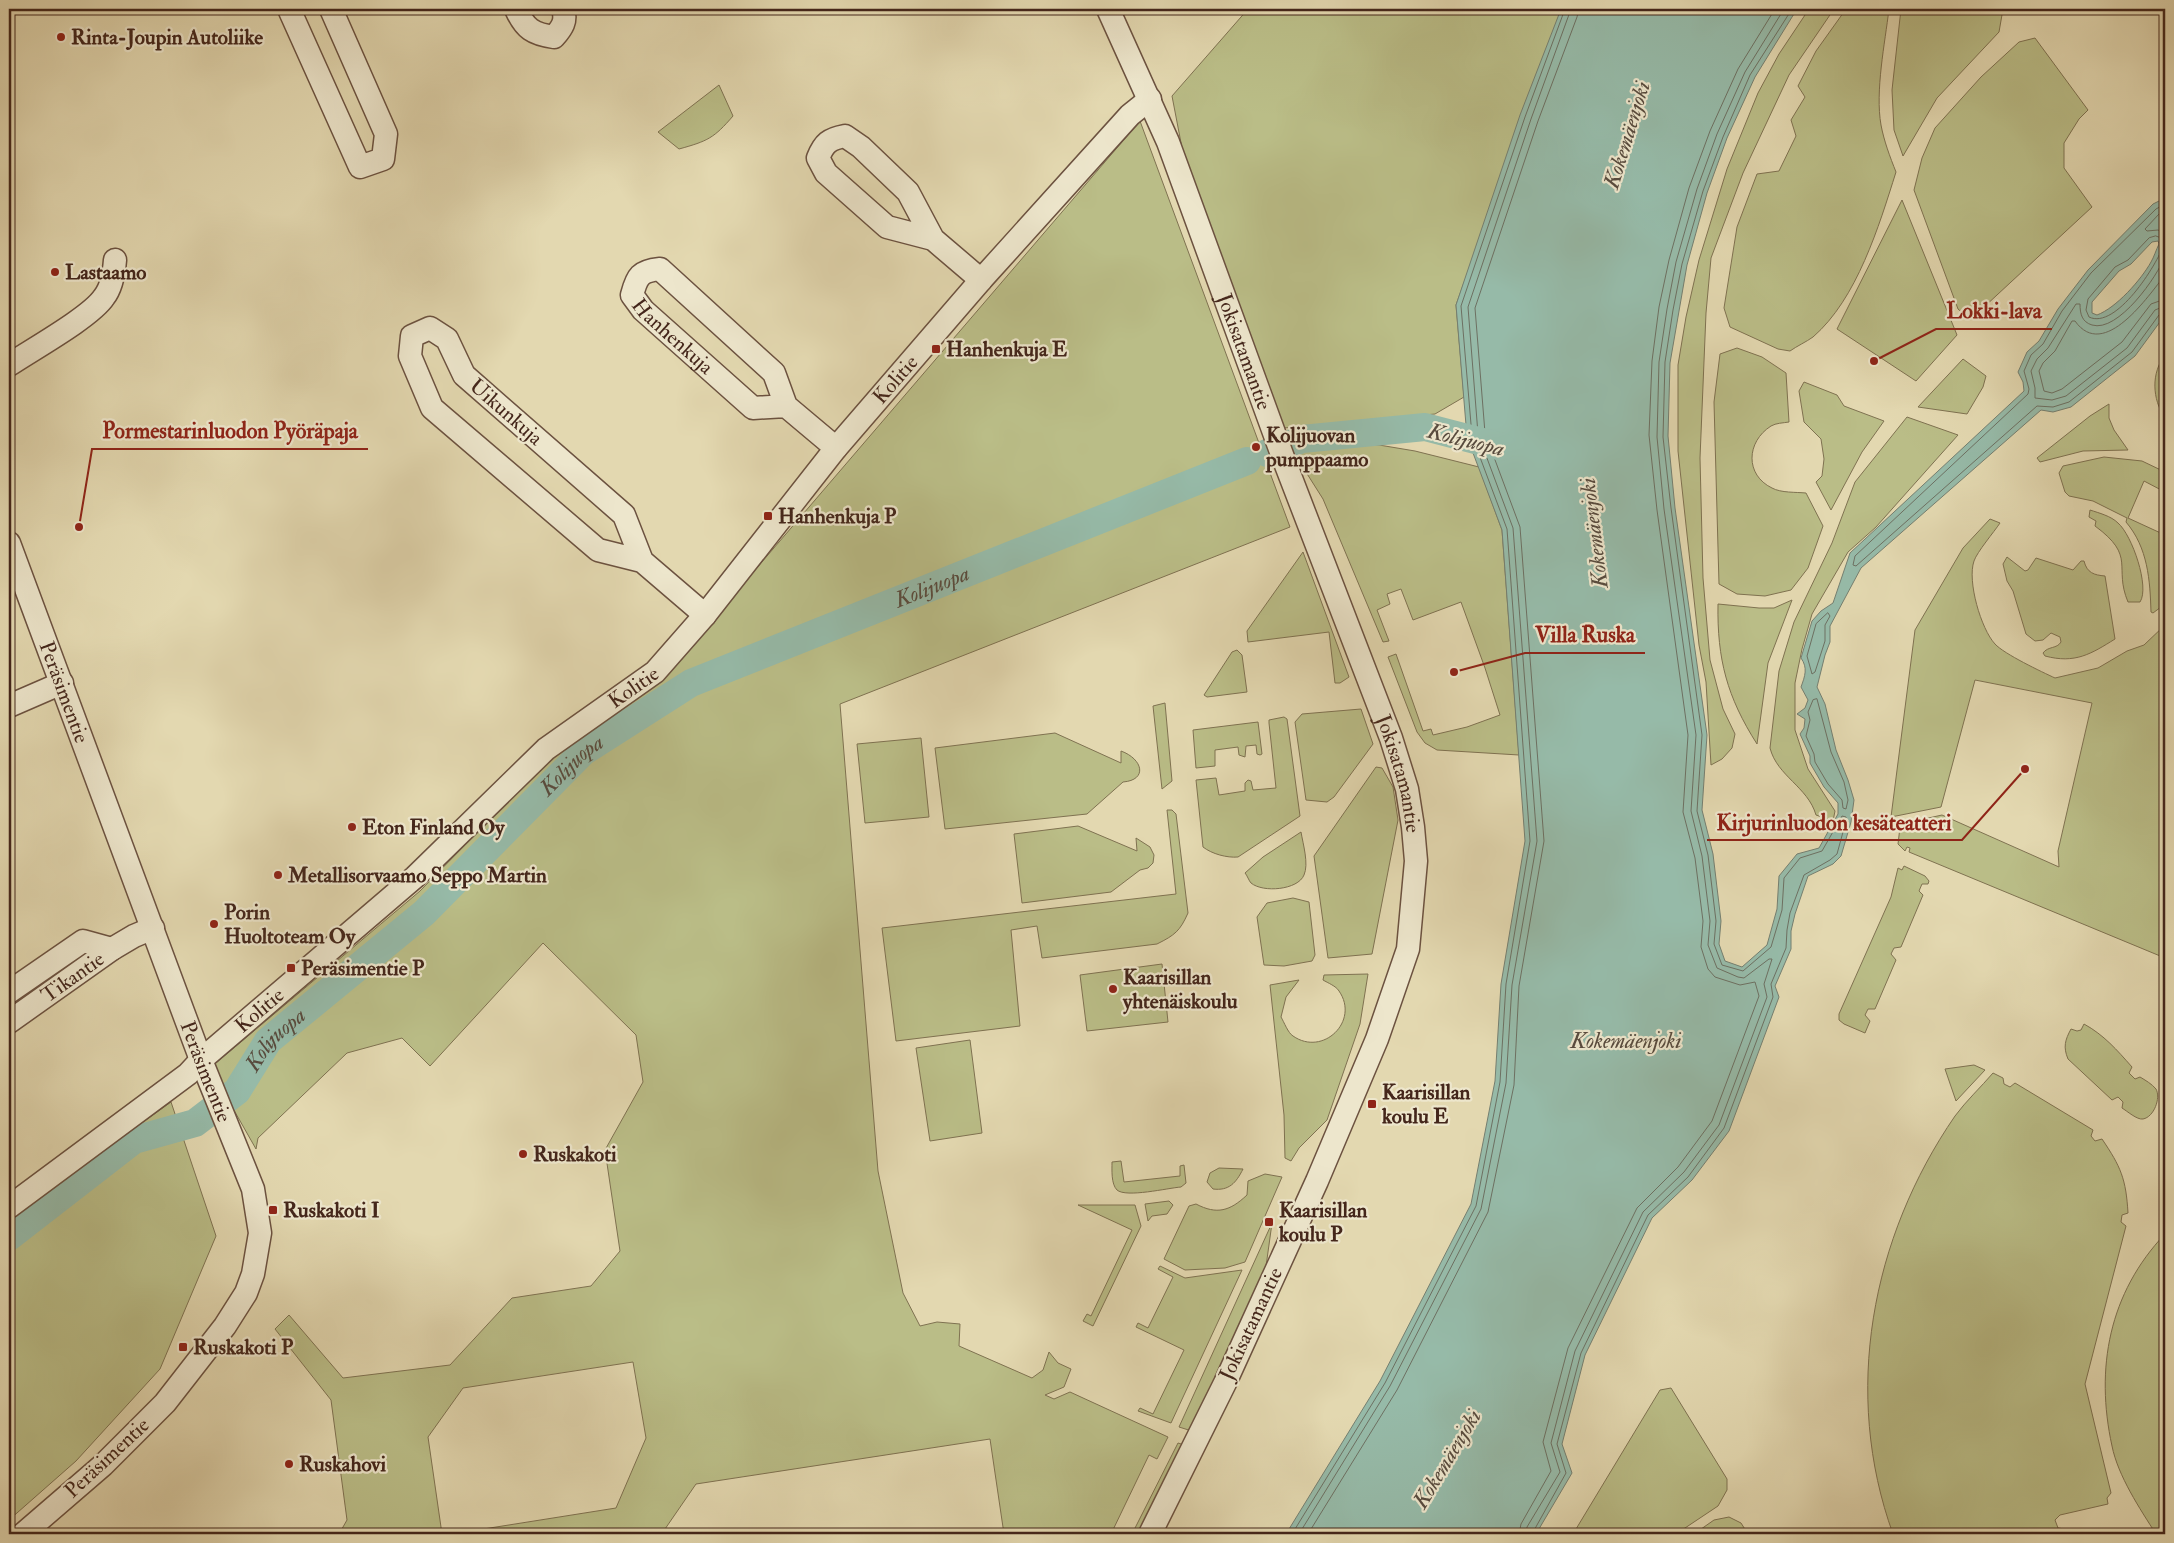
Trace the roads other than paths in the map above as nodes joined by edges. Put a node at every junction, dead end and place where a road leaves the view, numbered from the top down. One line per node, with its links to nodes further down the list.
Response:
1 (289, 9): 2 (street)
2 (331, 9)
3 (516, 9): 4 (street)
4 (563, 9)
5 (1108, 9): 6 (street, Jokisatamantie)
6 (1150, 99): 9 (street, Kolitie); 25 (street, Jokisatamantie)
7 (933, 239): 7 (street); 9 (street)
8 (115, 260): 10 (street)
9 (981, 280): 12 (street, Kolitie)
10 (9, 365)
11 (786, 406): 11 (street, Hanhenkuja); 12 (street, Hanhenkuja)
12 (836, 448): 15 (street, Kolitie)
13 (9, 543): 16 (street, Peräsimentie)
14 (642, 561): 14 (street, Uikunkuja); 15 (street, Uikunkuja)
15 (704, 615): 22 (street, Kolitie)
16 (62, 683): 17 (street); 18 (street, Peräsimentie)
17 (9, 706)
18 (153, 928): 19 (street, Tikantie); 22 (street, Peräsimentie)
19 (112, 949): 20 (street, Tikantie); 21 (street, Tikantie)
20 (9, 992)
21 (9, 1022)
22 (205, 1070): 23 (street, Kolitie); 24 (street, Peräsimentie)
23 (9, 1207)
24 (23, 1534)
25 (1150, 1534)

